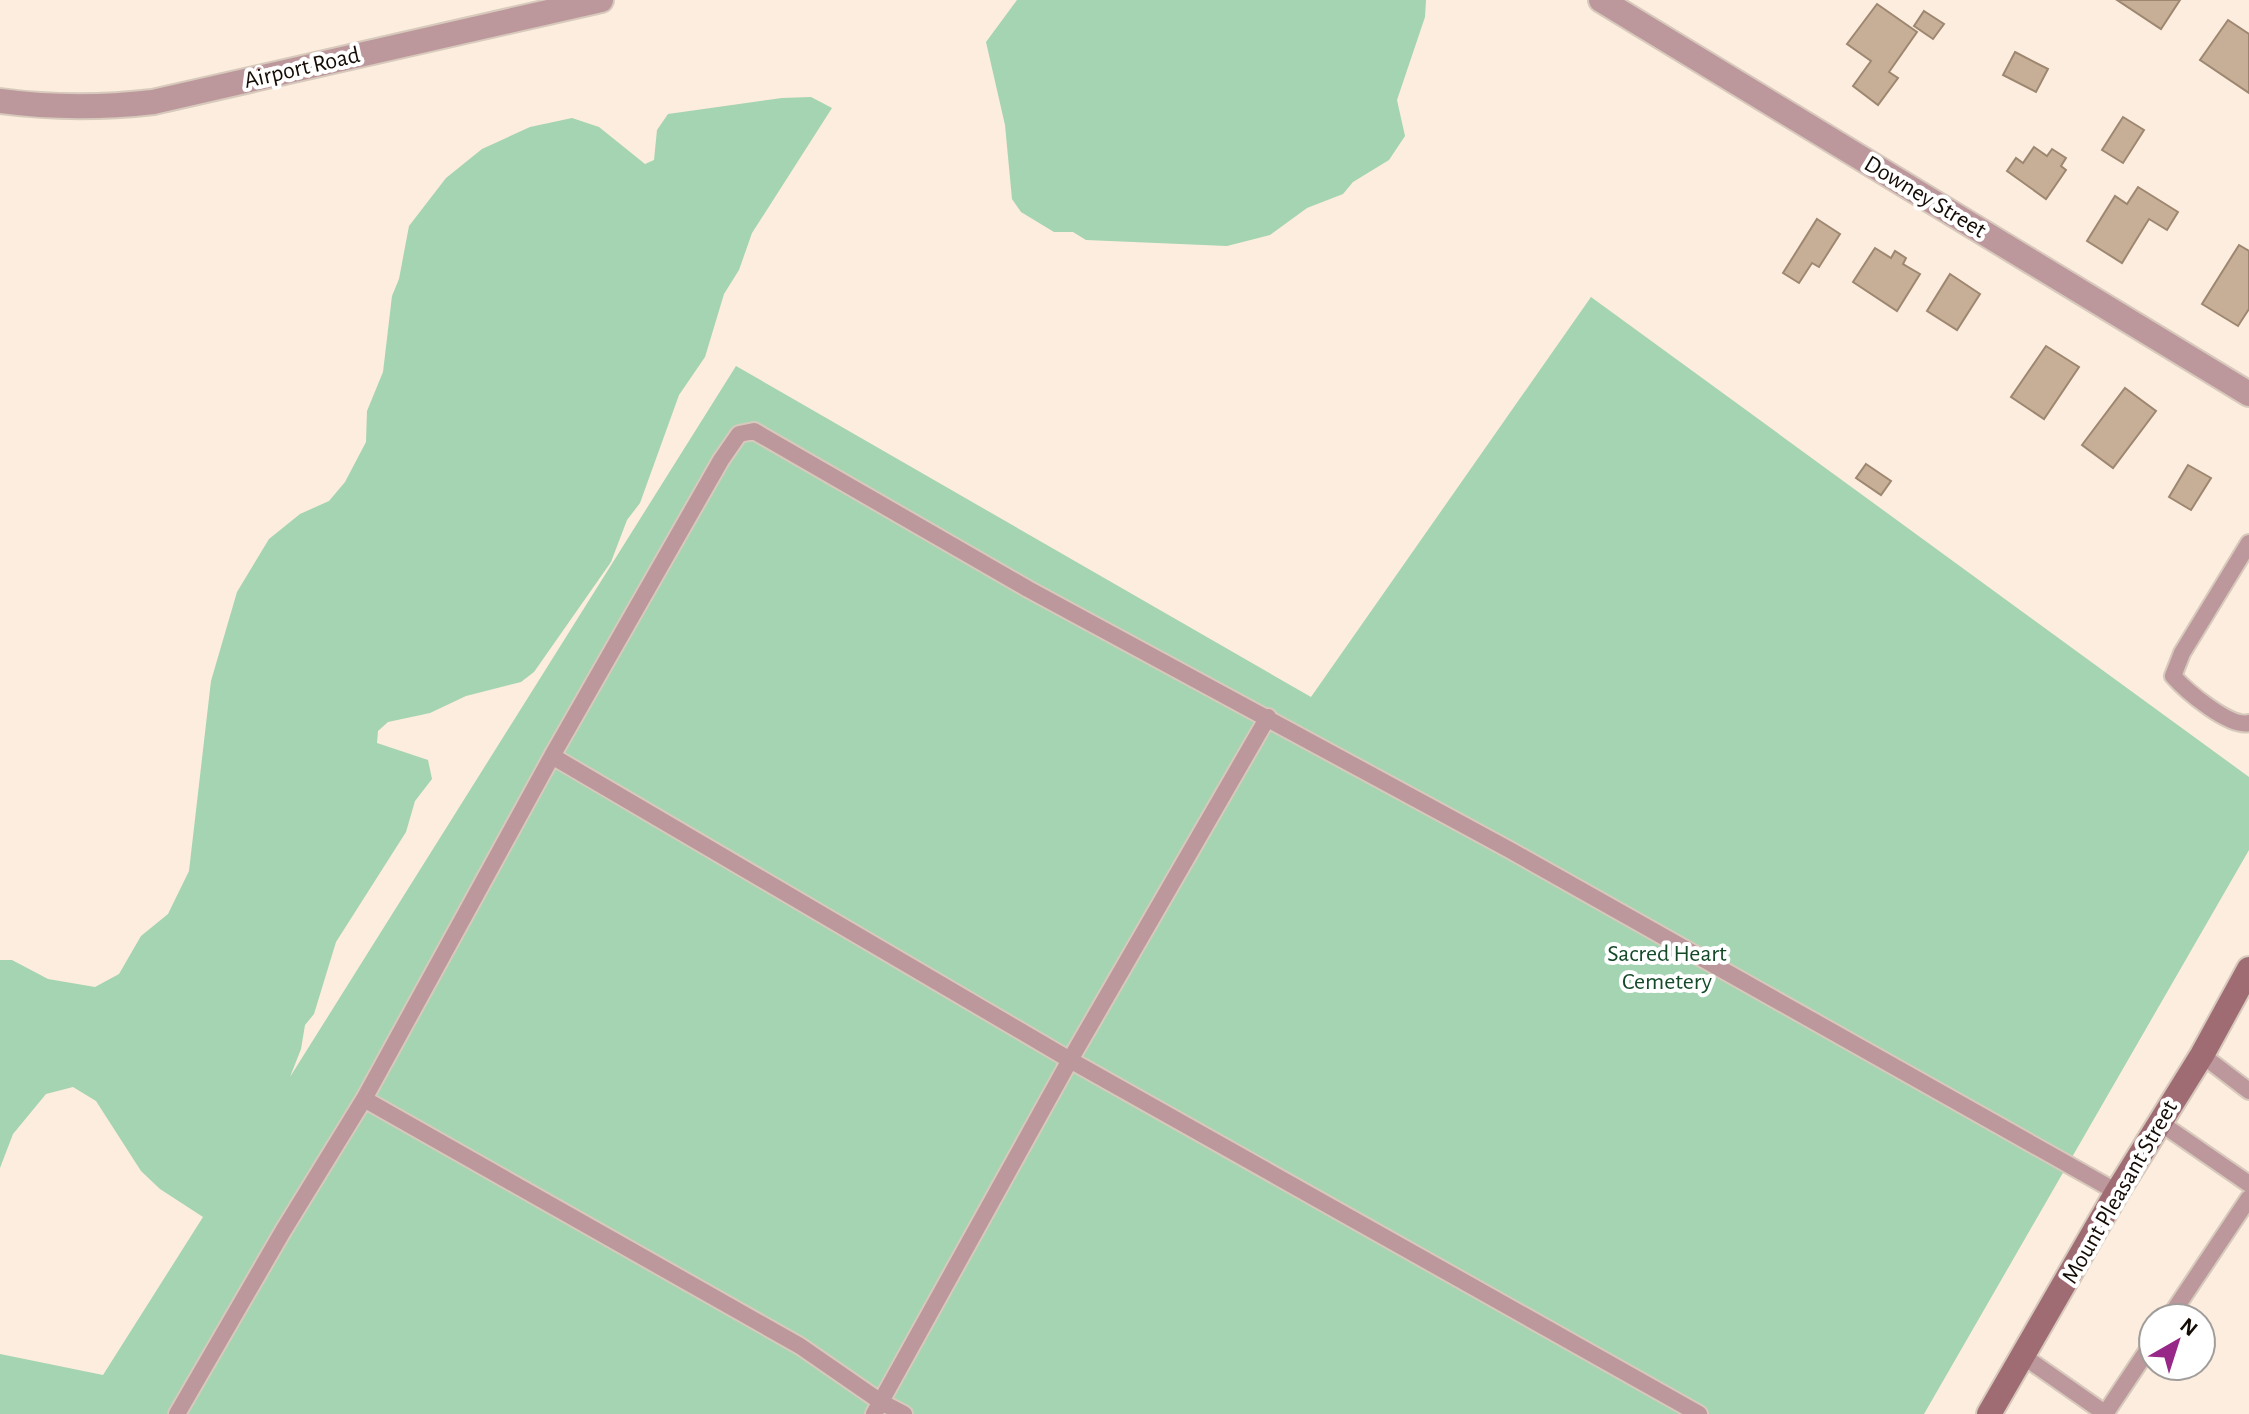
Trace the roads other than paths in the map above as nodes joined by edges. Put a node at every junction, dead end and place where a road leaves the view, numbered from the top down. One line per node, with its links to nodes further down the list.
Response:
1 (601, 0): 3 (street, Airport Road)
2 (1601, 0): 4 (street, Downey Street)
3 (0, 101)
4 (2249, 394)
5 (2249, 543): 7 (lane)
6 (1268, 717): 8 (lane); 11 (lane); 16 (lane)
7 (2249, 723)
8 (552, 756): 11 (lane); 13 (lane)
9 (2249, 969): 10 (main road, Mount Pleasant Street)
10 (2202, 1055): 12 (lane); 14 (main road, Mount Pleasant Street)
11 (1070, 1060): 21 (lane); 24 (lane)
12 (2249, 1091)
13 (364, 1099): 21 (lane); 22 (lane)
14 (2159, 1122): 15 (lane); 16 (main road, Mount Pleasant Street)
15 (2249, 1184)
16 (2117, 1192): 19 (main road, Mount Pleasant Street)
17 (2249, 1198): 18 (lane)
18 (2180, 1302)
19 (2023, 1356): 25 (main road, Mount Pleasant Street); 26 (lane)
20 (2137, 1367): 26 (lane)
21 (878, 1408): 23 (lane)
22 (177, 1414)
23 (904, 1414)
24 (1699, 1414)
25 (1989, 1414)
26 (2106, 1414)

